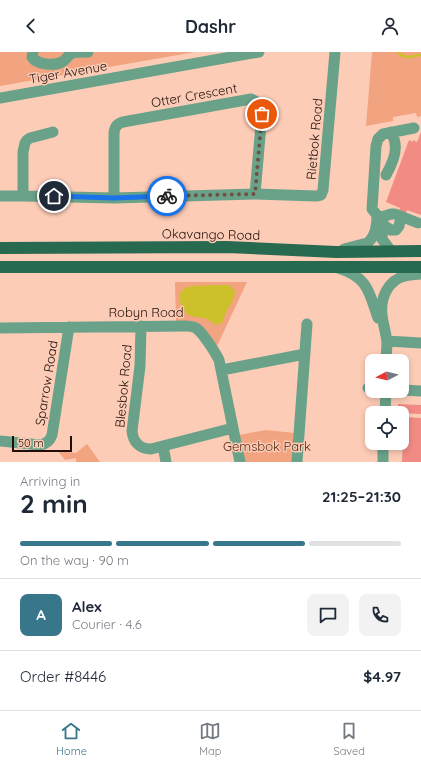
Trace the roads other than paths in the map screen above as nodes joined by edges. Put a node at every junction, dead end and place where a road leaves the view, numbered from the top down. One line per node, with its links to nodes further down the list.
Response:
1 (33, 52): 2 (street)
2 (88, 52)
3 (259, 52): 5 (street, Tiger Avenue)
4 (335, 52): 10 (street, Rietbok Road)
5 (0, 98)
6 (414, 128): 8 (street)
7 (53, 132): 12 (street)
8 (391, 132): 9 (street); 9 (street)
9 (375, 172): 15 (street)
10 (255, 194): 13 (street, Rietbok Road); 13 (street, Otter Crescent)
11 (0, 196): 12 (street, Rietbok Road)
12 (24, 196): 13 (street, Rietbok Road)
13 (114, 198)
14 (401, 217): 15 (street); 15 (street); 16 (street)
15 (381, 219): 18 (street); 20 (street)
16 (418, 223)
17 (0, 248): 20 (main road, Okavango Road)
18 (391, 251): 19 (main road, Okavango Road); 20 (main road, Okavango Road)
19 (421, 251)
20 (336, 252)
21 (333, 266): 22 (main road); 23 (main road); 29 (street)
22 (421, 266)
23 (0, 267)
24 (421, 274): 29 (street)
25 (307, 324): 31 (street)
26 (141, 326): 27 (street, Robyn Road); 33 (street, Robyn Road); 38 (street, Blesbok Road)
27 (69, 327): 28 (street, Robyn Road); 37 (street, Sparrow Road)
28 (0, 328)
29 (387, 342): 30 (street); 32 (street)
30 (421, 343)
31 (305, 354): 33 (street); 42 (street)
32 (386, 354)
33 (222, 370): 36 (street, Robyn Road)
34 (409, 390): 35 (street)
35 (421, 391)
36 (233, 428): 38 (street, Blesbok Road); 41 (street, Robyn Road)
37 (0, 441)
38 (163, 446): 40 (street)
39 (384, 450): 43 (street)
40 (166, 462)
41 (240, 462)
42 (297, 462)
43 (383, 462)

